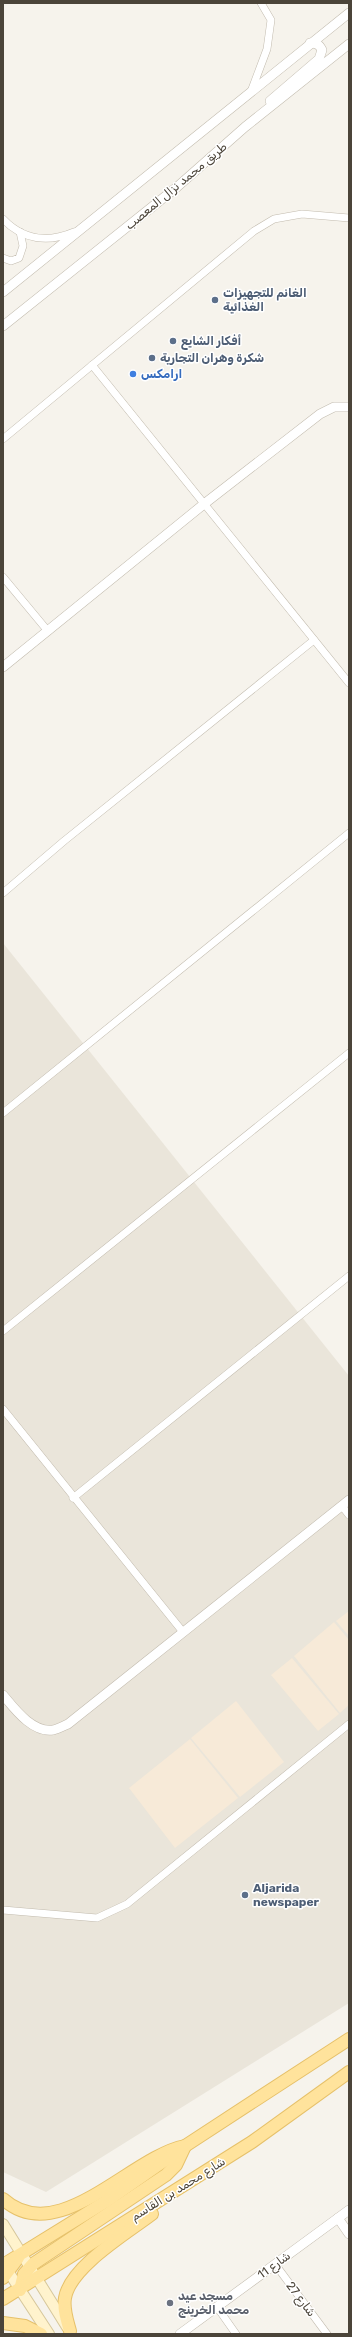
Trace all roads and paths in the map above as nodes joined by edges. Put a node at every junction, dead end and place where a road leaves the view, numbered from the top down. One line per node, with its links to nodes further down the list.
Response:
1 (261, 3): 5 (street)
2 (349, 12): 3 (street)
3 (310, 43): 5 (street); 6 (street)
4 (349, 44): 6 (street, طريق محمد نزال المعصب)
5 (252, 89): 9 (street)
6 (246, 127): 13 (street, طريق محمد نزال المعصب)
7 (349, 218): 14 (street)
8 (3, 219): 10 (street)
9 (82, 229): 10 (street); 12 (street)
10 (20, 232): 11 (street)
11 (3, 258)
12 (3, 292)
13 (3, 326)
14 (92, 365): 16 (street); 17 (street)
15 (349, 407): 17 (street)
16 (3, 439)
17 (204, 504): 19 (street); 20 (street)
18 (3, 577): 19 (street)
19 (47, 630): 21 (street)
20 (314, 640): 22 (street); 24 (street)
21 (3, 667)
22 (349, 683)
23 (349, 833): 26 (street)
24 (3, 893)
25 (349, 1053): 28 (street)
26 (3, 1113)
27 (349, 1276): 30 (street)
28 (3, 1331)
29 (3, 1409): 30 (street)
30 (73, 1498): 33 (street)
31 (345, 1503): 32 (street); 33 (street)
32 (349, 1515)
33 (183, 1632): 34 (street)
34 (3, 1694)
35 (349, 1724): 36 (street)
36 (3, 1910)
37 (349, 2039): 41 (main road)
38 (349, 2064): 40 (main road)
39 (349, 2072): 40 (main road, شارع محمد بن القاسم)
40 (286, 2118): 42 (main road, شارع محمد بن القاسم)
41 (185, 2146): 43 (main road); 48 (main road); 50 (main road)
42 (191, 2181): 52 (main road, شارع محمد بن القاسم); 57 (main road)
43 (3, 2199)
44 (349, 2210): 45 (street, شارع 11)
45 (338, 2218): 47 (street); 49 (street, شارع 11)
46 (3, 2224): 48 (main road)
47 (349, 2234)
48 (21, 2254): 50 (main road); 51 (main road)
49 (275, 2264): 55 (street, شارع 11); 62 (street, شارع 27)
50 (29, 2268): 52 (main road); 53 (main road)
51 (4, 2269): 53 (main road)
52 (36, 2280): 53 (main road, شارع محمد بن القاسم); 57 (main road)
53 (20, 2290): 54 (main road, شارع محمد بن القاسم); 59 (main road)
54 (3, 2299)
55 (217, 2307): 60 (street, شارع 11); 61 (street)
56 (3, 2323): 58 (main road)
57 (71, 2332)
58 (41, 2334)
59 (49, 2334)
60 (180, 2334)
61 (236, 2334)
62 (327, 2334)

